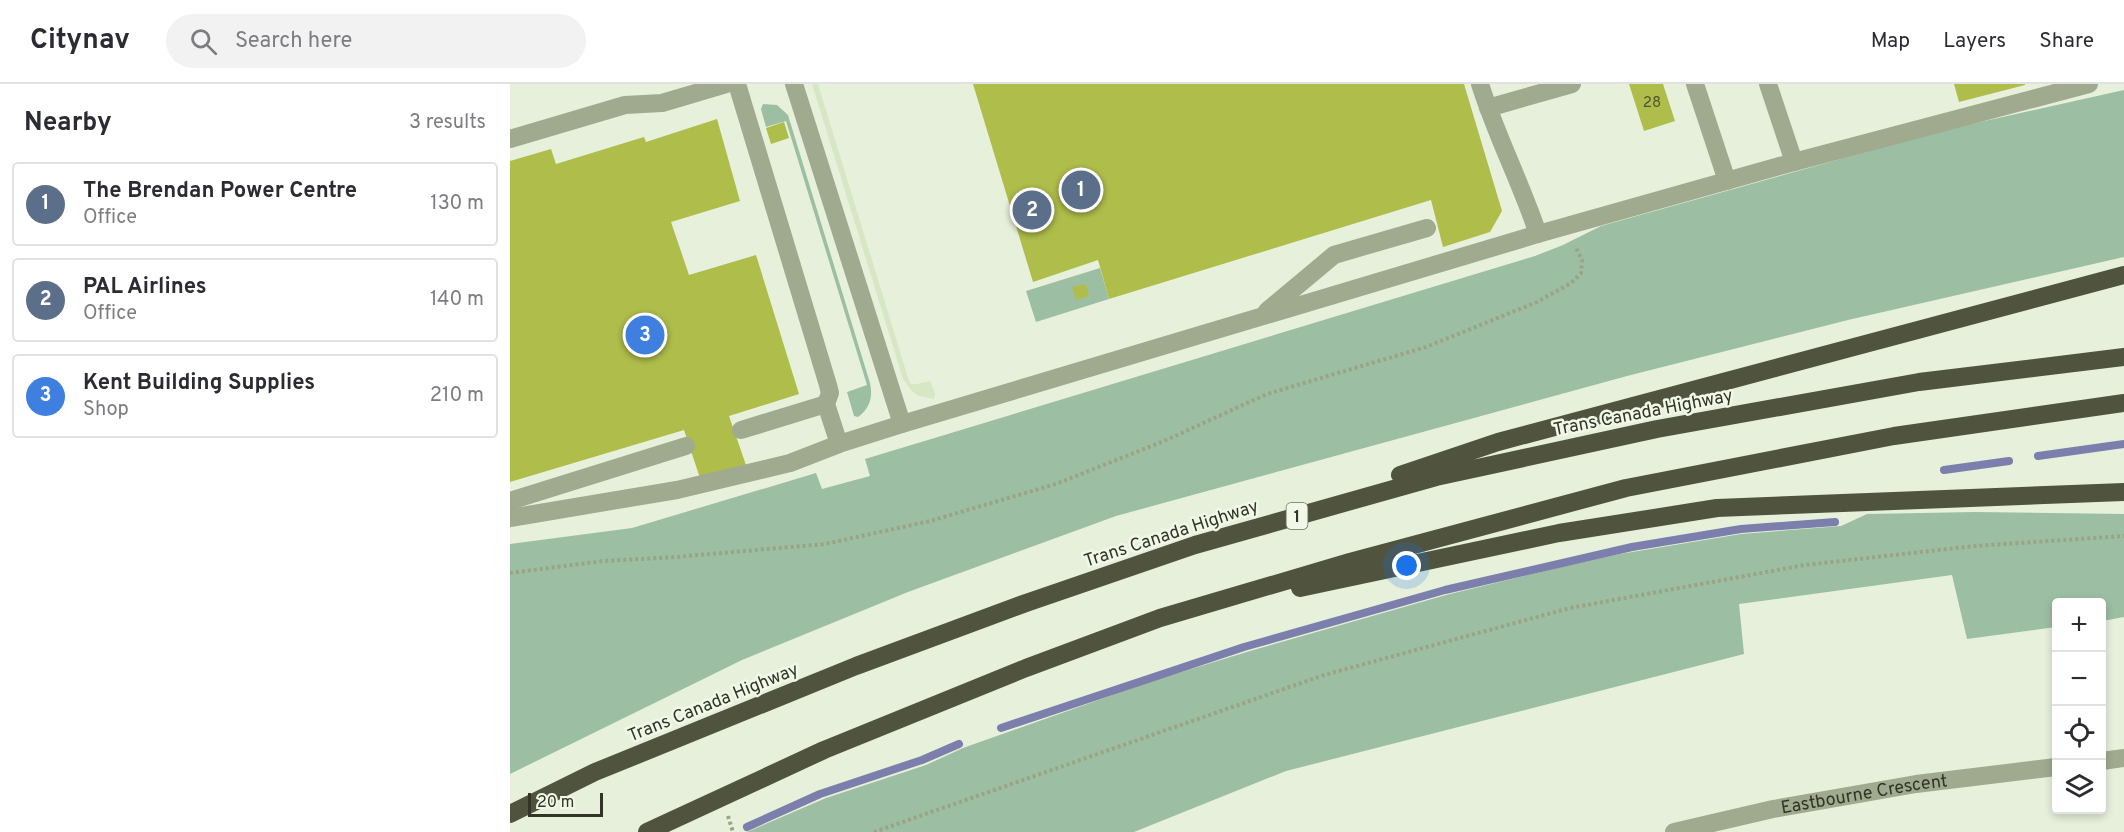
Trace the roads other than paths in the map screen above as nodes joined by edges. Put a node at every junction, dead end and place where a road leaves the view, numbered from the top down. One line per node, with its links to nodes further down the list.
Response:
1 (726, 84): 10 (street)
2 (737, 84): 19 (street)
3 (794, 84): 20 (street)
4 (1480, 84): 9 (street)
5 (1572, 84): 9 (street)
6 (1695, 84): 12 (street)
7 (1768, 84): 11 (street)
8 (2089, 84): 11 (street)
9 (1488, 108): 14 (street)
10 (510, 139)
11 (1794, 162): 12 (street)
12 (1727, 181): 14 (street)
13 (1427, 228): 16 (street)
14 (1538, 234): 16 (street)
15 (2124, 274): 27 (highway)
16 (1260, 317): 20 (street)
17 (2124, 357): 27 (highway, Trans Canada Highway / 1)
18 (2124, 403): 28 (highway)
19 (826, 404): 21 (street); 22 (street)
20 (902, 424): 22 (street)
21 (741, 430)
22 (839, 444): 26 (street)
23 (686, 446): 25 (street)
24 (2124, 492): 28 (highway)
25 (510, 501)
26 (510, 518)
27 (1195, 545): 32 (highway, Trans Canada Highway / 1)
28 (1160, 618): 33 (highway)
29 (2124, 759): 30 (street)
30 (2106, 761)
31 (2052, 767): 34 (street, Eastbourne Crescent)
32 (510, 814)
33 (647, 832)
34 (1674, 832)

